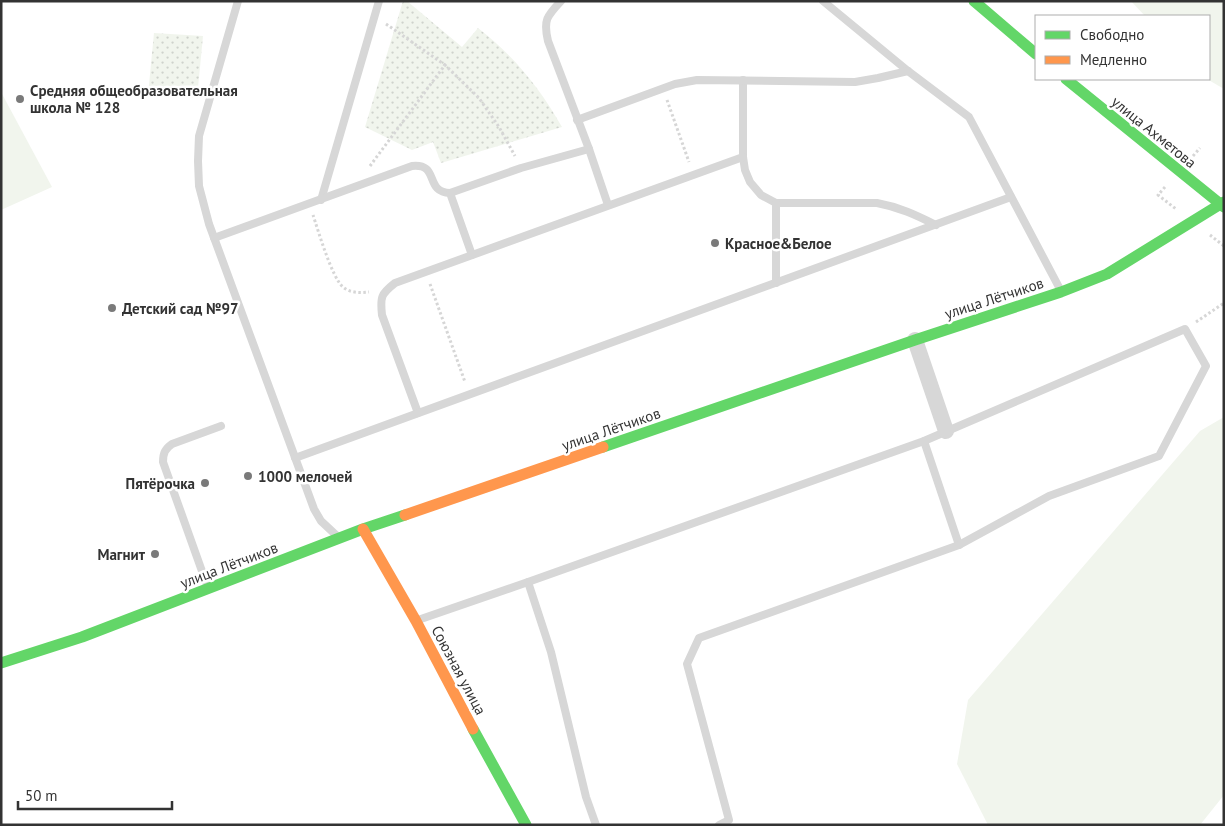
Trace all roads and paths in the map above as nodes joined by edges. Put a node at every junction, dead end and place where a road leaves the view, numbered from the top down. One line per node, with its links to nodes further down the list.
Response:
1 (238, 1): 27 (lane)
2 (379, 1): 6 (lane)
3 (561, 1): 13 (lane)
4 (823, 1): 9 (lane)
5 (974, 1): 7 (street)
6 (374, 15): 8 (path); 21 (lane)
7 (1035, 53)
8 (445, 65): 16 (path); 18 (path)
9 (908, 71): 10 (lane); 20 (lane)
10 (743, 80): 12 (lane); 15 (lane)
11 (1067, 80): 24 (street, улица Ахметова)
12 (663, 88): 13 (lane); 17 (path)
13 (577, 120): 14 (lane)
14 (589, 149): 16 (lane); 25 (lane)
15 (743, 157): 17 (lane); 22 (lane)
16 (521, 168): 19 (lane)
17 (694, 175): 25 (lane)
18 (353, 188): 19 (lane); 21 (lane)
19 (450, 193): 28 (lane)
20 (1011, 197): 26 (lane); 32 (lane)
21 (320, 200): 23 (lane)
22 (776, 203): 26 (lane); 30 (lane)
23 (309, 204): 27 (lane); 31 (path)
24 (1222, 205): 32 (street, улица Лётчиков)
25 (608, 206): 28 (lane)
26 (936, 225): 30 (lane)
27 (214, 238): 41 (lane)
28 (472, 255): 29 (lane)
29 (425, 272): 31 (lane); 36 (path)
30 (776, 282): 36 (lane)
31 (395, 283): 37 (lane)
32 (1061, 292): 35 (street, улица Лётчиков)
33 (1224, 303): 34 (path)
34 (1185, 329): 39 (lane); 44 (lane)
35 (915, 340): 39 (street); 42 (street, улица Лётчиков)
36 (470, 394): 37 (lane)
37 (418, 413): 41 (lane)
38 (221, 426): 46 (lane)
39 (946, 431): 40 (lane)
40 (924, 441): 44 (lane); 45 (lane)
41 (295, 458): 43 (lane)
42 (363, 530): 43 (street, улица Лётчиков); 47 (street, Союзная улица)
43 (340, 539): 46 (street, улица Лётчиков)
44 (959, 545): 51 (lane)
45 (528, 582): 47 (lane); 50 (lane)
46 (208, 589): 48 (street, улица Лётчиков)
47 (416, 621): 49 (street, Союзная улица)
48 (1, 663)
49 (526, 825)
50 (596, 825)
51 (719, 825)

